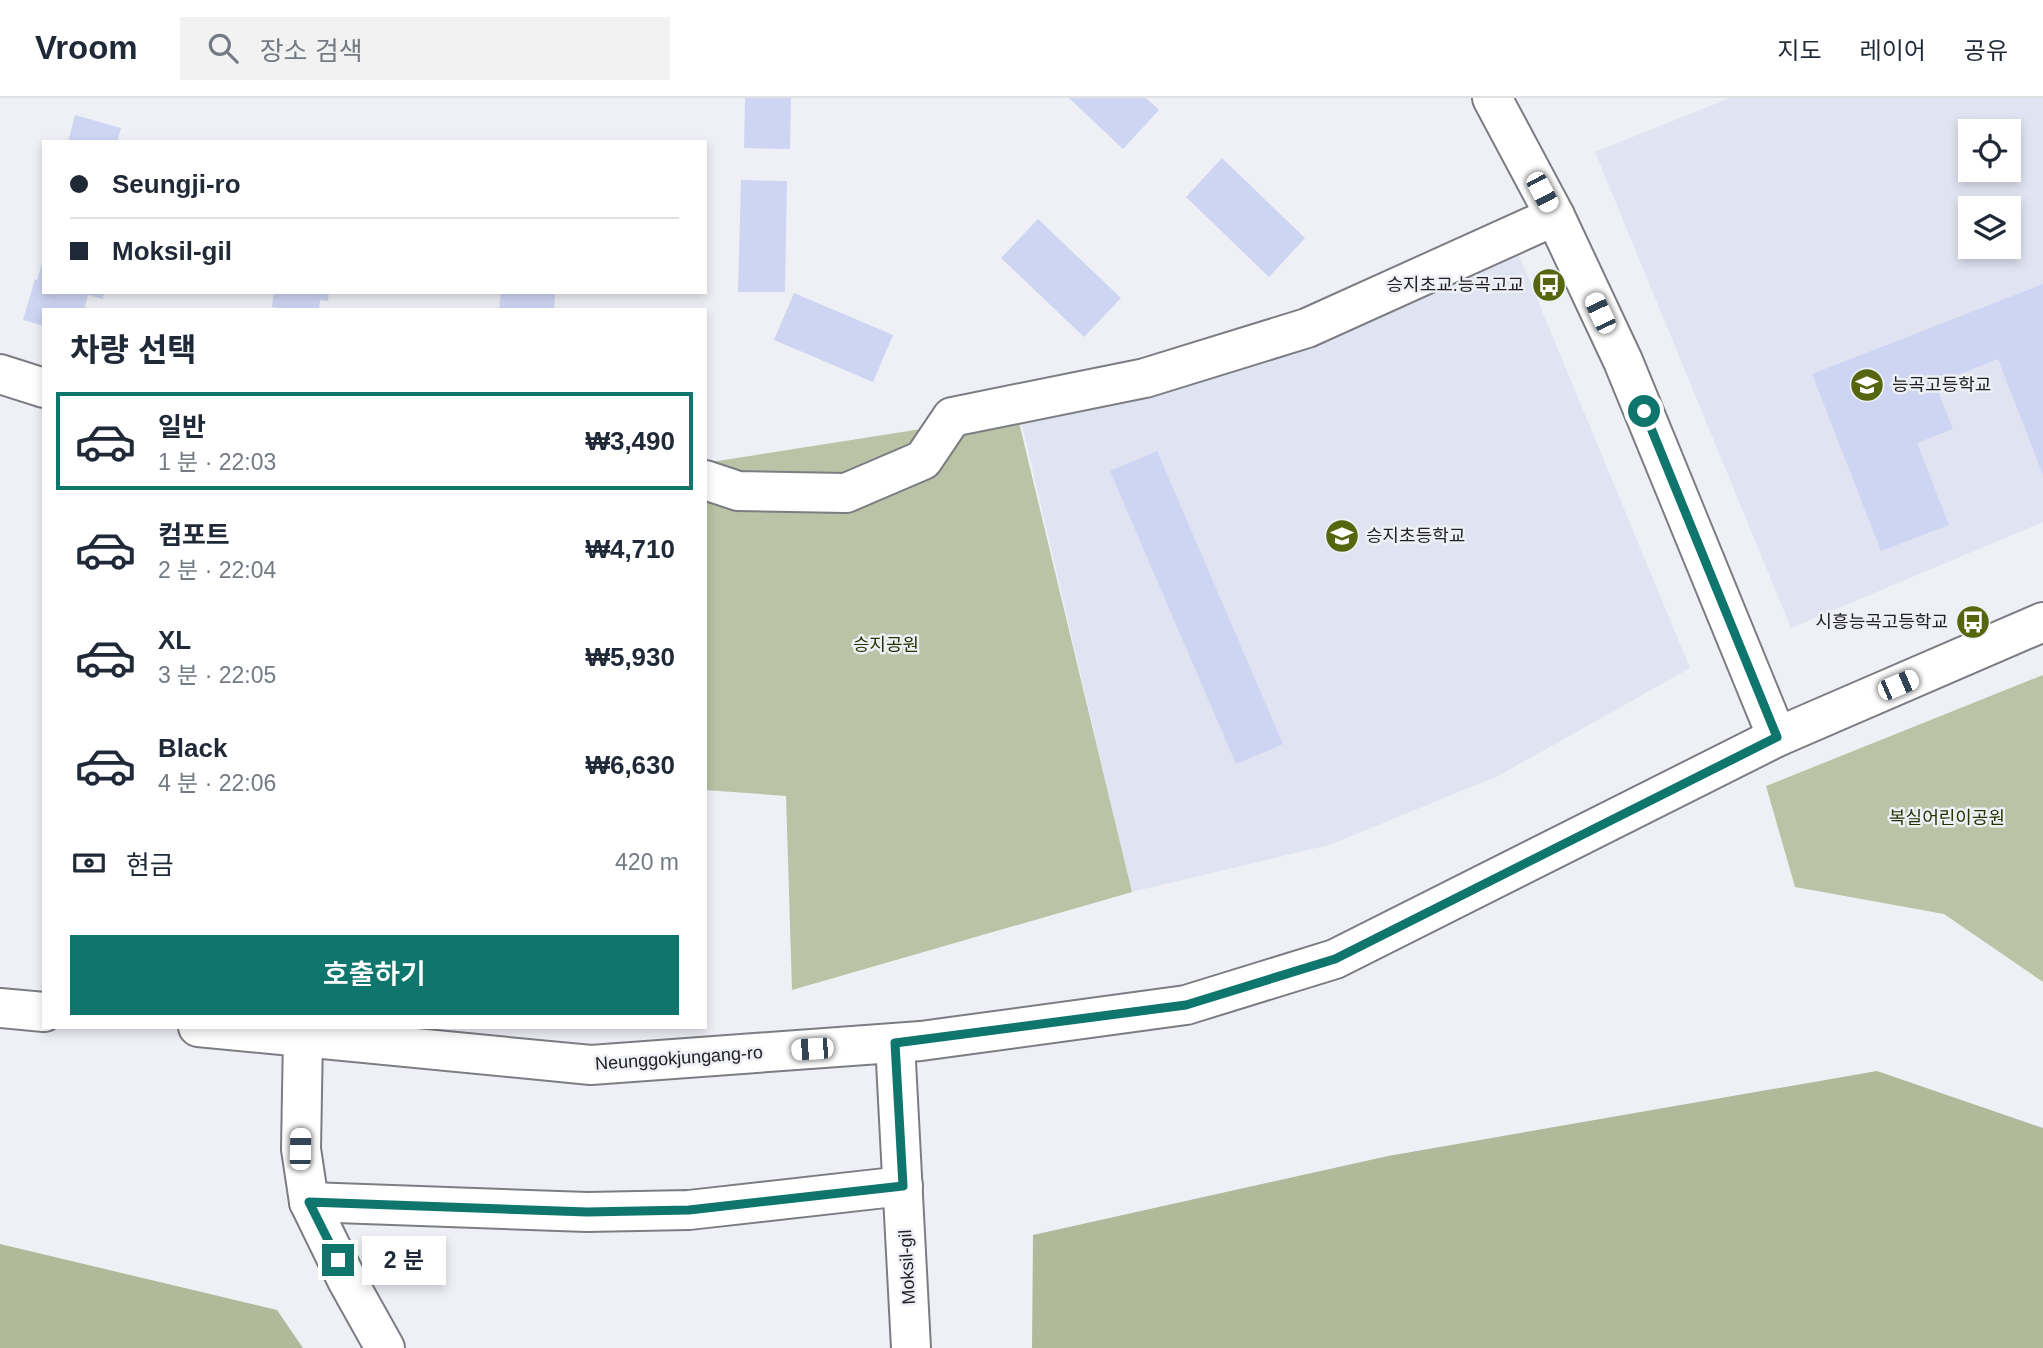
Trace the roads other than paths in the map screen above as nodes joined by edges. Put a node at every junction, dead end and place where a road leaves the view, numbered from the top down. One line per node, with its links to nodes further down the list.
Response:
1 (1492, 98): 2 (street)
2 (1555, 216): 5 (street); 7 (street)
3 (0, 374): 4 (street)
4 (42, 387)
5 (707, 481)
6 (2043, 622): 7 (street, Neunggokjungang-ro)
7 (1777, 737): 12 (street, Neunggokjungang-ro)
8 (0, 1008): 9 (street)
9 (42, 1012)
10 (217, 1029): 11 (street, Neunggokjungang-ro)
11 (303, 1038): 12 (street, Neunggokjungang-ro); 14 (street)
12 (895, 1043): 13 (street, Moksil-gil)
13 (903, 1186): 14 (street); 16 (street, Moksil-gil)
14 (309, 1202): 15 (street)
15 (384, 1348)
16 (911, 1348)

